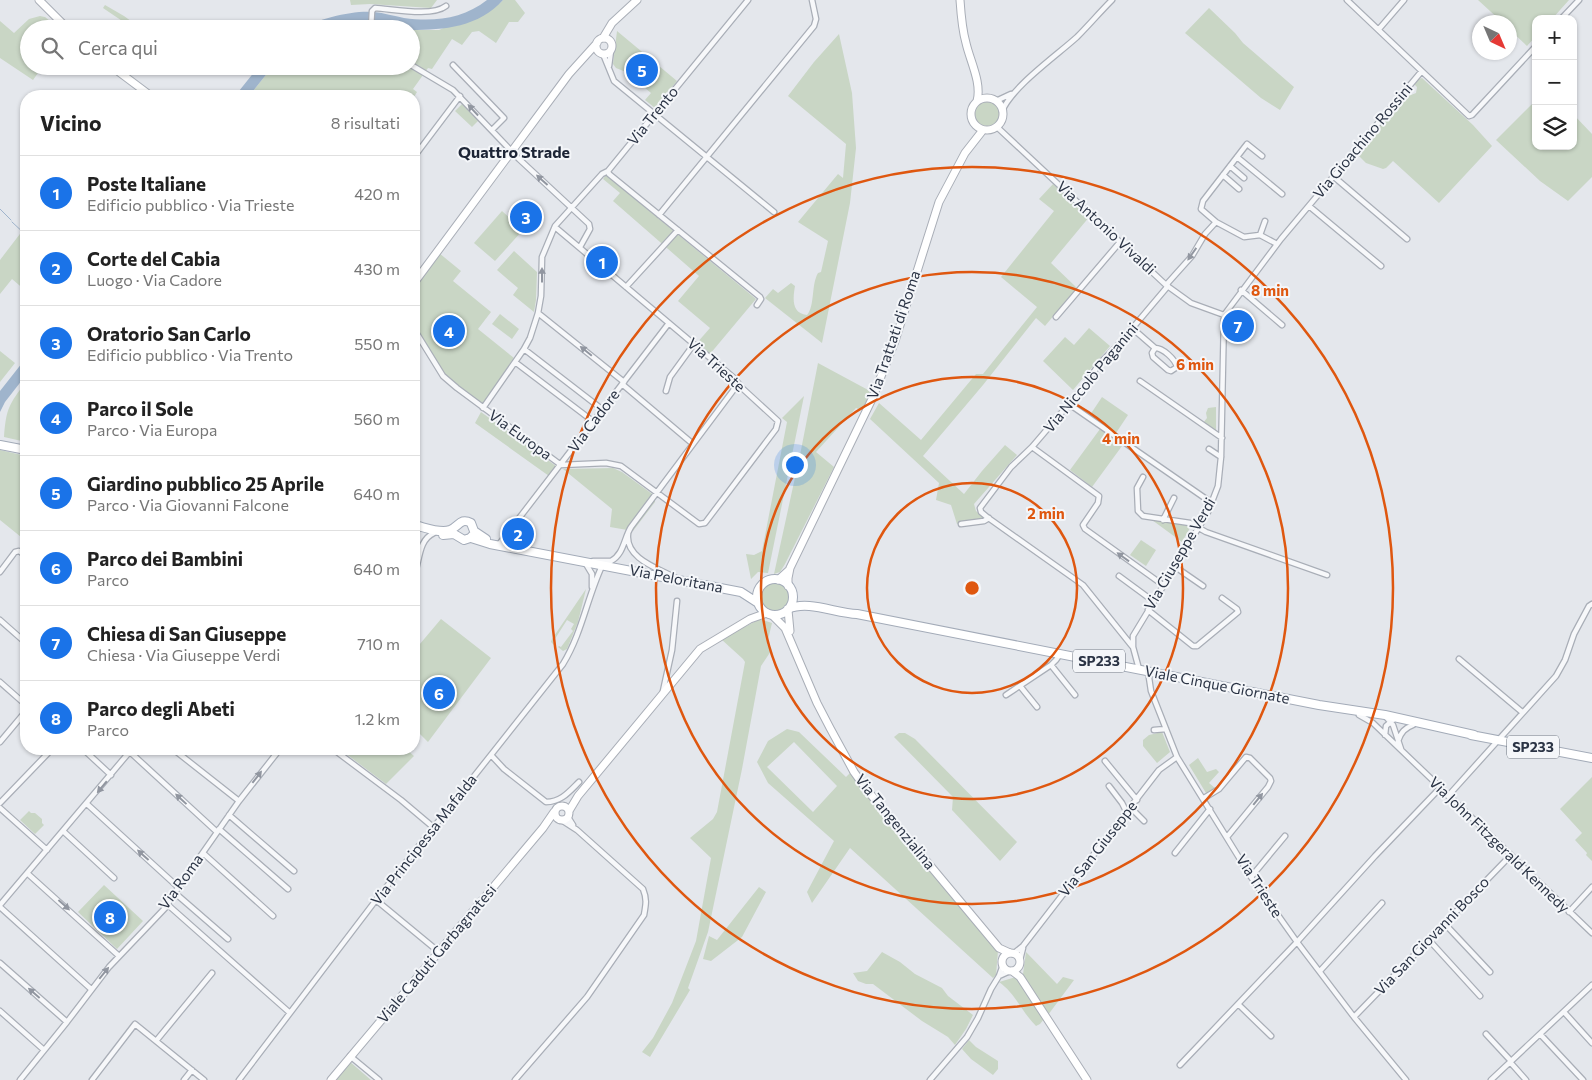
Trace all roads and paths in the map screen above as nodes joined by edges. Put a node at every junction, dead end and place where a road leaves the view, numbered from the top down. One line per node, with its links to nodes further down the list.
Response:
1 (637, 0): 12 (street)
2 (748, 0): 34 (street, Via Trento)
3 (812, 0): 43 (street)
4 (960, 0): 27 (street)
5 (1112, 0): 28 (street)
6 (1347, 0): 15 (street)
7 (1404, 0): 15 (street)
8 (1578, 0): 11 (street)
9 (38, 1): 13 (street)
10 (446, 6): 14 (street)
11 (1565, 15)
12 (616, 19): 16 (street); 17 (street)
13 (59, 20)
14 (372, 20)
15 (1379, 29): 25 (street)
16 (600, 41): 17 (street); 20 (street); 21 (street)
17 (611, 42): 19 (street)
18 (1532, 50): 25 (street, Via Gioachino Rossini)
19 (610, 51): 20 (street); 24 (street)
20 (602, 53): 21 (street); 24 (street)
21 (582, 59): 40 (street)
22 (452, 65): 37 (street)
23 (420, 70): 30 (street)
24 (609, 70): 34 (street)
25 (1421, 72): 48 (street, Via Gioachino Rossini)
26 (123, 75): 29 (street)
27 (976, 78): 31 (street); 32 (street)
28 (1020, 88): 31 (street); 33 (street)
29 (143, 90)
30 (460, 96): 37 (street, one-way to 30); 39 (street)
31 (993, 100): 32 (street); 33 (street)
32 (978, 101): 35 (street)
33 (1002, 111): 36 (street)
34 (654, 114): 43 (street); 46 (street, Via Trento)
35 (974, 125): 38 (street); 41 (street, Via Trattati di Roma)
36 (996, 127): 38 (street); 62 (street, Via Antonio Vivaldi)
37 (492, 130): 40 (street)
38 (982, 130): 41 (street, Via Trattati di Roma)
39 (420, 149)
40 (512, 152): 53 (street, one-way to 40); 66 (street)
41 (965, 153): 120 (street, Via Trattati di Roma)
42 (1262, 156): 44 (street)
43 (706, 157): 54 (street); 55 (street)
44 (1237, 157): 45 (street); 51 (street)
45 (1230, 166): 47 (street); 49 (street)
46 (608, 171): 53 (street, Via Trento); 55 (street)
47 (1223, 175): 50 (street); 57 (street)
48 (1333, 176): 52 (street, Via Gioachino Rossini); 61 (street)
49 (1244, 178)
50 (1239, 189)
51 (1282, 194)
52 (1309, 206): 63 (street, Via Gioachino Rossini); 65 (street)
53 (572, 208): 58 (street, Via Trento); 64 (street)
54 (774, 212)
55 (658, 215): 59 (street)
56 (1265, 221): 60 (street)
57 (1216, 222): 60 (street); 67 (street, Via Niccolò Paganini, one-way to 67)
58 (555, 227): 64 (street, Via Trieste); 71 (street, Via Trento, one-way to 58)
59 (678, 230): 68 (street); 70 (street)
60 (1260, 235): 63 (street)
61 (1407, 238)
62 (1120, 242): 67 (street, Via Antonio Vivaldi); 73 (street)
63 (1277, 244): 69 (street)
64 (580, 247): 68 (street, Via Trieste)
65 (1381, 266)
66 (420, 275)
67 (1167, 286): 72 (street, Via Antonio Vivaldi); 76 (street, Via Niccolò Paganini)
68 (626, 287): 74 (street, Via Trieste)
69 (1242, 290): 72 (street); 75 (street)
70 (757, 305)
71 (538, 313): 80 (street, Via Trento); 83 (street, one-way to 71)
72 (1224, 315): 90 (street, Via Giuseppe Verdi)
73 (1056, 317)
74 (669, 324): 78 (street, Via Trieste); 83 (street, Via Cadore)
75 (1282, 325)
76 (1132, 328): 79 (street); 86 (street, Via Niccolò Paganini)
77 (420, 338): 87 (street, Via Europa)
78 (694, 344): 84 (street, Via Trieste); 85 (street)
79 (1155, 348): 79 (street)
80 (524, 349): 81 (street, Via Trento); 88 (street)
81 (515, 362): 87 (street, Via Trento); 89 (street)
82 (1140, 381): 90 (street)
83 (623, 383): 88 (street, Via Cadore); 91 (street)
84 (738, 384): 91 (street); 104 (street, Via Trieste)
85 (666, 391)
86 (1069, 404): 93 (street, Via Niccolò Paganini); 101 (street)
87 (483, 408): 97 (street, Via Europa)
88 (603, 410): 89 (street, Via Cadore)
89 (594, 422): 97 (street, Via Cadore)
90 (1222, 438): 96 (street, Via Giuseppe Verdi)
91 (693, 444): 99 (street)
92 (0, 445): 94 (main road)
93 (1032, 447): 102 (street, Via Niccolò Paganini); 127 (street, one-way to 93)
94 (20, 449)
95 (1209, 449): 96 (street)
96 (1221, 457): 101 (street, Via Giuseppe Verdi)
97 (561, 465): 99 (street, Via Europa); 113 (street, Via Cadore)
98 (1143, 477): 103 (street)
99 (656, 493): 104 (street, Via Europa); 108 (street)
100 (1174, 498): 103 (street)
101 (1212, 503): 107 (street, Via Giuseppe Verdi)
102 (989, 518): 105 (street); 144 (street)
103 (1163, 520): 107 (street)
104 (702, 524)
105 (961, 524)
106 (420, 526): 110 (main road)
107 (1198, 528): 118 (street, Via Giuseppe Verdi); 122 (street)
108 (629, 529): 116 (street); 124 (street)
109 (420, 530): 111 (main road)
110 (456, 531): 111 (main road); 112 (main road); 112 (main road)
111 (434, 532): 115 (street)
112 (473, 534): 113 (main road, Via Peloritana); 116 (main road, Via Peloritana)
113 (500, 542): 116 (main road, Via Peloritana)
114 (20, 553): 121 (street)
115 (420, 554)
116 (587, 562): 117 (main road, Via Peloritana); 119 (main road, Via Peloritana); 130 (street, Via Principessa Mafalda)
117 (602, 566): 119 (main road, Via Peloritana); 130 (street, Via Principessa Mafalda)
118 (1174, 566): 127 (street, Via Giuseppe Verdi); 128 (street)
119 (612, 567): 124 (main road, Via Peloritana)
120 (790, 568): 125 (street, Via Trattati di Roma); 129 (street, Via Trattati di Roma)
121 (0, 572)
122 (1326, 575)
123 (1119, 576): 134 (street)
124 (680, 580): 131 (main road, Via Peloritana)
125 (778, 580): 126 (main road); 129 (main road)
126 (762, 585): 131 (main road, Via Peloritana); 135 (main road)
127 (1163, 585): 134 (street, Via Giuseppe Verdi)
128 (1203, 586)
129 (790, 589): 137 (main road); 140 (main road)
130 (591, 590): 178 (street, Via Principessa Mafalda)
131 (741, 592): 135 (main road, Via Peloritana)
132 (1222, 598): 138 (street)
133 (677, 601): 153 (street)
134 (1153, 601): 138 (street, Via Giuseppe Verdi)
135 (758, 603): 139 (main road); 141 (street)
136 (1592, 604): 158 (street)
137 (788, 609): 139 (main road); 140 (main road); 146 (street, Via Tangenzialina)
138 (1148, 610): 144 (street, Via Giuseppe Verdi)
139 (770, 614): 141 (street); 146 (street, Via Tangenzialina)
140 (857, 614): 145 (main road, Viale Cinque Giornate / SP233)
141 (750, 619): 153 (street)
142 (0, 620): 143 (street)
143 (20, 638)
144 (1133, 647): 149 (street)
145 (1060, 654): 148 (street); 149 (main road, Viale Cinque Giornate / SP233)
146 (797, 655): 233 (street, Via Tangenzialina)
147 (1459, 659): 158 (street)
148 (1051, 665): 152 (street); 155 (street)
149 (1139, 669): 150 (main road, Viale Cinque Giornate / SP233)
150 (1148, 671): 159 (main road, Viale Cinque Giornate / SP233); 164 (street, Via Trieste)
151 (0, 682): 156 (street)
152 (1020, 686): 154 (street); 157 (street)
153 (663, 694): 187 (street)
154 (1006, 695)
155 (1076, 695)
156 (20, 700)
157 (1037, 706)
158 (1522, 712): 168 (street)
159 (1361, 713): 161 (main road, Viale Cinque Giornate / SP233); 163 (main road, Viale Cinque Giornate / SP233); 166 (street, Via John Fitzgerald Kennedy)
160 (20, 718): 169 (street)
161 (1391, 721): 162 (main road, Viale Cinque Giornate / SP233); 163 (street); 166 (street); 170 (street, Via John Fitzgerald Kennedy)
162 (1414, 726): 167 (main road, Viale Cinque Giornate / SP233); 170 (street)
163 (1436, 726): 167 (main road, Viale Cinque Giornate / SP233)
164 (1166, 729): 165 (street); 180 (street, Via Trieste)
165 (1154, 730)
166 (1385, 735): 179 (street, Via John Fitzgerald Kennedy)
167 (1474, 735): 168 (main road, Viale Cinque Giornate / SP233)
168 (1498, 740): 181 (main road, Viale Cinque Giornate / SP233); 188 (street)
169 (0, 742)
170 (1398, 742): 179 (street, Via John Fitzgerald Kennedy)
171 (46, 755): 192 (street)
172 (89, 755): 183 (street)
173 (127, 755): 183 (street)
174 (136, 755): 206 (street, one-way to 174)
175 (181, 755): 191 (street)
176 (275, 755): 191 (street, Via Roma, one-way to 176)
177 (341, 755): 203 (street)
178 (491, 755): 184 (street); 203 (street, Via Principessa Mafalda)
179 (1406, 756): 186 (street, Via John Fitzgerald Kennedy)
180 (1178, 757): 189 (street, Via Trieste); 190 (street, Via San Giuseppe)
181 (1592, 758)
182 (1105, 761): 190 (street)
183 (111, 775): 193 (street, one-way to 193)
184 (580, 782)
185 (1109, 786): 199 (street)
186 (1440, 788): 188 (street, Via John Fitzgerald Kennedy); 231 (street)
187 (578, 796): 194 (street); 201 (street)
188 (1448, 796): 212 (street, Via John Fitzgerald Kennedy)
189 (1204, 798): 197 (street, Via Trieste); 208 (street, one-way to 189)
190 (1136, 800): 196 (street, Via San Giuseppe)
191 (239, 801): 200 (street, Via Roma)
192 (0, 803)
193 (86, 804): 205 (street); 218 (street, one-way to 193)
194 (561, 806): 198 (street, Viale Caduti Garbagnatesi); 201 (street)
195 (0, 808): 209 (street)
196 (1131, 808): 199 (street, Via San Giuseppe); 202 (street)
197 (1210, 809): 208 (street, Via Trieste); 211 (street)
198 (554, 812): 201 (street); 204 (street, Viale Caduti Garbagnatesi)
199 (1127, 813): 232 (street, Via San Giuseppe)
200 (229, 815): 206 (street, Via Roma); 213 (street)
201 (565, 817): 204 (street, Viale Caduti Garbagnatesi); 270 (street)
202 (1144, 820)
203 (434, 827): 221 (street, Via Principessa Mafalda)
204 (543, 828): 234 (street, Viale Caduti Garbagnatesi)
205 (63, 831): 209 (street); 216 (street)
206 (218, 831): 210 (street, Via Roma); 219 (street)
207 (1285, 836): 215 (street)
208 (1227, 837): 215 (street, Via Trieste)
209 (47, 850): 214 (street)
210 (203, 853): 218 (street, Via Roma); 226 (street)
211 (1175, 853)
212 (1511, 855): 225 (street, Via John Fitzgerald Kennedy); 227 (street, Via San Giovanni Bosco)
213 (294, 871)
214 (27, 873): 224 (street); 236 (street, one-way to 236)
215 (1251, 877): 231 (street, Via Trieste)
216 (114, 878)
217 (1592, 887): 225 (street)
218 (179, 888): 220 (street, Via Roma)
219 (288, 890)
220 (175, 893): 223 (street, Via Roma); 229 (street)
221 (376, 900): 234 (street); 250 (street, Via Principessa Mafalda)
222 (1382, 903): 240 (street)
223 (168, 905): 236 (street, Via Roma); 250 (street)
224 (0, 906): 245 (street)
225 (1569, 912): 228 (street, Via John Fitzgerald Kennedy)
226 (273, 916)
227 (1445, 924): 230 (street, Via San Giovanni Bosco); 241 (street)
228 (1592, 933)
229 (228, 939)
230 (1429, 940): 246 (street); 251 (street, Via San Giovanni Bosco)
231 (1297, 942): 240 (street, Via Trieste); 247 (street)
232 (1023, 946): 235 (street, Via San Giuseppe); 239 (street, Via San Giuseppe)
233 (1000, 948): 235 (street, Via Tangenzialina); 237 (street, Via Tangenzialina)
234 (439, 952): 259 (street, Viale Caduti Garbagnatesi)
235 (1011, 954): 237 (street); 239 (street, Via Tangenzialina)
236 (119, 956): 245 (street, Via Roma, one-way to 236)
237 (1003, 962): 239 (street, Via Tangenzialina); 243 (street)
238 (0, 963): 252 (street, one-way to 238)
239 (1015, 967): 243 (street); 272 (street, Via Tangenzialina)
240 (1320, 971): 251 (street, Via Trieste)
241 (1490, 972)
242 (212, 973): 256 (street)
243 (999, 976): 271 (street)
244 (1592, 985): 249 (street)
245 (91, 989): 252 (street, Via Roma)
246 (1480, 996)
247 (1238, 1004): 255 (street); 261 (street)
248 (0, 1011): 258 (street)
249 (1564, 1012): 254 (street); 257 (street)
250 (290, 1013): 267 (street, Via Principessa Mafalda)
251 (1354, 1017): 273 (street, Via Trieste)
252 (67, 1022): 258 (street, Via Roma)
253 (1486, 1034): 260 (street)
254 (1540, 1034): 260 (street); 276 (street)
255 (1271, 1036)
256 (156, 1041): 262 (street); 264 (street)
257 (1592, 1043)
258 (44, 1050): 263 (street, Via Roma)
259 (350, 1056): 268 (street, Viale Caduti Garbagnatesi); 269 (street)
260 (1510, 1062): 274 (street); 275 (street)
261 (1180, 1065)
262 (192, 1070): 265 (street); 266 (street)
263 (20, 1080)
264 (92, 1080)
265 (184, 1080)
266 (204, 1080)
267 (239, 1080)
268 (331, 1080)
269 (379, 1080)
270 (515, 1080)
271 (930, 1080)
272 (1087, 1080)
273 (1406, 1080)
274 (1491, 1080)
275 (1526, 1080)
276 (1583, 1080)

